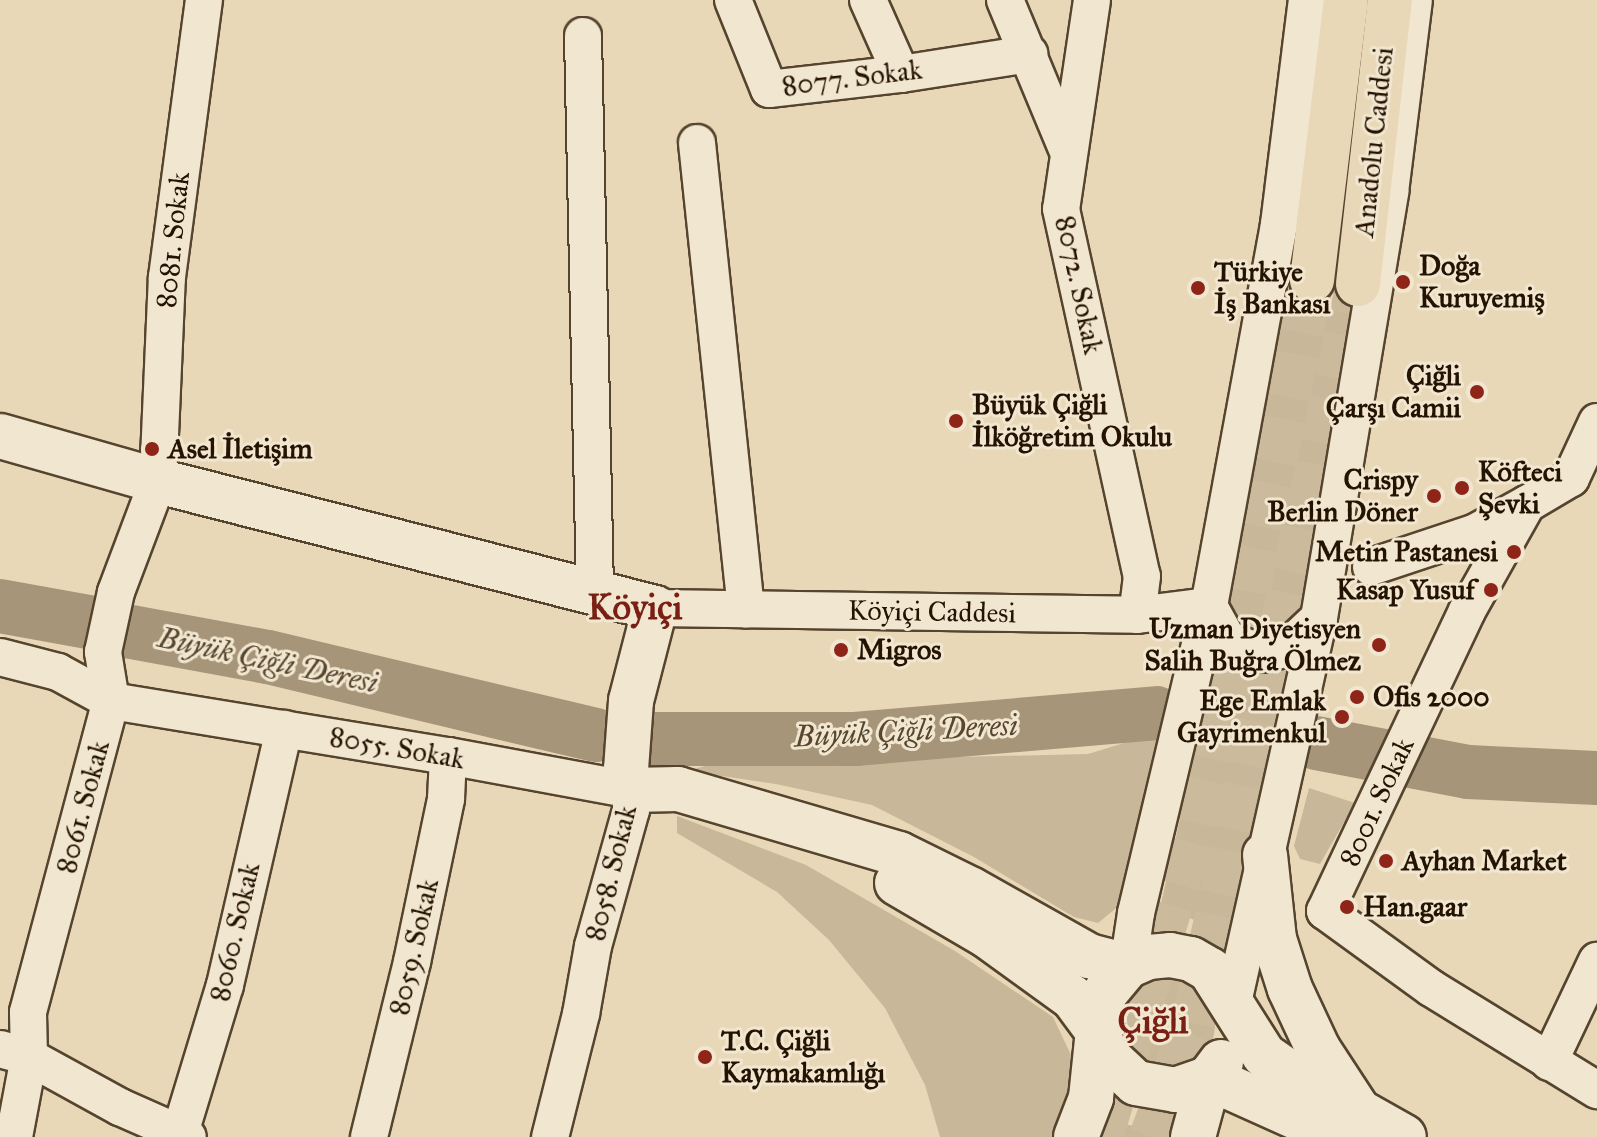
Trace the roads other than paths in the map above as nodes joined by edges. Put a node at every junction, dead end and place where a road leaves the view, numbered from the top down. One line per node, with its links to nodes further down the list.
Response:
1 (204, 0): 19 (street, 8081. Sokak)
2 (733, 0): 12 (street, 8077. Sokak)
3 (868, 0): 12 (street)
4 (1005, 0): 11 (street)
5 (1092, 0): 14 (street, 8072. Sokak)
6 (1307, 0): 23 (street)
7 (1346, 0): 15 (highway, Anadolu Caddesi)
8 (1390, 0): 16 (highway, Anadolu Caddesi)
9 (1414, 0): 27 (street)
10 (583, 36): 22 (street)
11 (1029, 54): 12 (street, 8077. Sokak); 14 (street)
12 (901, 74)
13 (697, 143): 25 (street)
14 (1069, 154): 26 (street, 8072. Sokak)
15 (1312, 280)
16 (1358, 284)
17 (1597, 422): 20 (street)
18 (0, 436): 19 (street)
19 (158, 481): 22 (street); 29 (street, 8061. Sokak)
20 (1527, 504): 21 (street); 40 (street, 8001. Sokak)
21 (1371, 567)
22 (595, 592): 24 (street)
23 (1209, 606): 26 (street, Köyiçi Caddesi); 27 (street); 36 (street)
24 (655, 608): 25 (street, Köyiçi Caddesi); 32 (street, 8058. Sokak)
25 (746, 609): 26 (street, Köyiçi Caddesi)
26 (1137, 615)
27 (1319, 618): 34 (street)
28 (0, 657): 29 (street, 8055. Sokak)
29 (111, 701): 30 (street, 8055. Sokak); 39 (street, 8061. Sokak)
30 (284, 729): 31 (street, 8055. Sokak); 44 (street, 8060. Sokak)
31 (448, 756): 32 (street, 8055. Sokak); 46 (street, 8059. Sokak)
32 (628, 780): 33 (street, 8055. Sokak); 47 (street, 8058. Sokak)
33 (798, 825): 36 (street); 38 (street)
34 (1265, 855): 37 (street); 43 (street)
35 (1597, 961): 40 (street)
36 (1128, 966): 37 (street); 38 (street)
37 (1232, 1007): 41 (street); 43 (street)
38 (1099, 1033): 41 (street); 48 (street)
39 (14, 1053): 44 (street); 45 (street, 8061. Sokak)
40 (1549, 1062): 42 (street, 8001. Sokak)
41 (1209, 1078): 43 (street); 49 (street)
42 (1597, 1090)
43 (1345, 1127): 50 (street); 51 (street)
44 (184, 1135)
45 (14, 1137)
46 (369, 1137)
47 (550, 1137)
48 (1076, 1137)
49 (1193, 1137)
50 (1264, 1137)
51 (1404, 1137)

